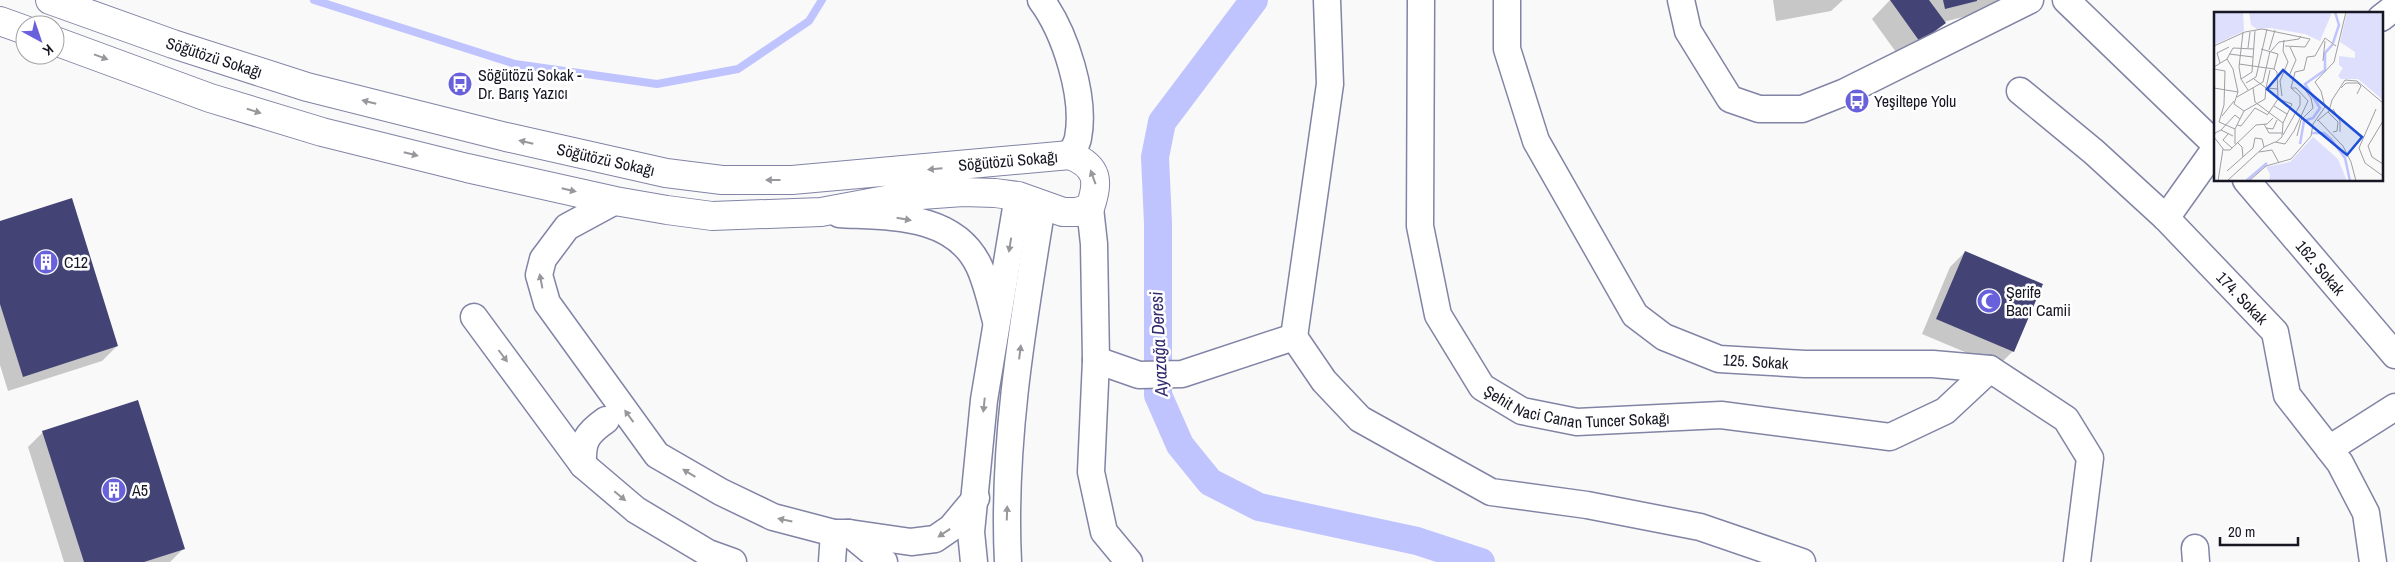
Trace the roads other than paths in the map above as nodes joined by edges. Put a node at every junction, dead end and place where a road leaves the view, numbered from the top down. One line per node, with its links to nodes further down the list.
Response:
1 (50, 0): 18 (street, Söğütözü Sokağı, one-way to 1)
2 (1042, 0): 17 (street)
3 (1328, 0): 27 (street)
4 (1421, 0): 30 (street, Şehit Naci Canan Tuncer Sokağı)
5 (1506, 0): 30 (street, 125. Sokak)
6 (1681, 0): 7 (street)
7 (2030, 0)
8 (2066, 0): 15 (street)
9 (2395, 7): 10 (street)
10 (2382, 17)
11 (0, 21): 12 (street)
12 (15, 26)
13 (65, 45): 20 (street, Söğütözü Sokağı, one-way to 20)
14 (2020, 91): 24 (street, 174. Sokak)
15 (2214, 143)
16 (2214, 150): 24 (street)
17 (1070, 155): 18 (street, Söğütözü Sokağı); 22 (street, Söğütözü Sokağı, one-way to 17)
18 (1030, 160): 21 (street)
19 (2247, 181): 28 (street, 162. Sokak)
20 (615, 201): 23 (street, Söğütözü Sokağı); 36 (street, one-way to 20)
21 (1030, 201): 22 (street, Söğütözü Sokağı); 23 (street, Söğütözü Sokağı); 26 (street, one-way to 26); 41 (street, one-way to 21)
22 (1090, 208): 29 (street)
23 (821, 212): 26 (street, one-way to 26)
24 (2166, 218): 33 (street, 174. Sokak)
25 (474, 317): 34 (street, one-way to 34)
26 (998, 326): 35 (street, one-way to 35)
27 (1294, 337): 29 (street); 43 (street)
28 (2395, 355)
29 (1096, 360): 42 (street)
30 (1990, 369): 44 (street, 125. Sokak)
31 (2395, 407): 33 (street)
32 (606, 420): 34 (street)
33 (2329, 449): 45 (street, 174. Sokak)
34 (583, 465): 37 (street, one-way to 37)
35 (976, 498): 36 (street, one-way to 36); 40 (street)
36 (841, 533): 38 (street); 39 (street)
37 (733, 562)
38 (832, 562)
39 (884, 562)
40 (974, 562)
41 (1008, 562)
42 (1129, 562)
43 (1802, 562)
44 (2077, 562)
45 (2373, 562)

